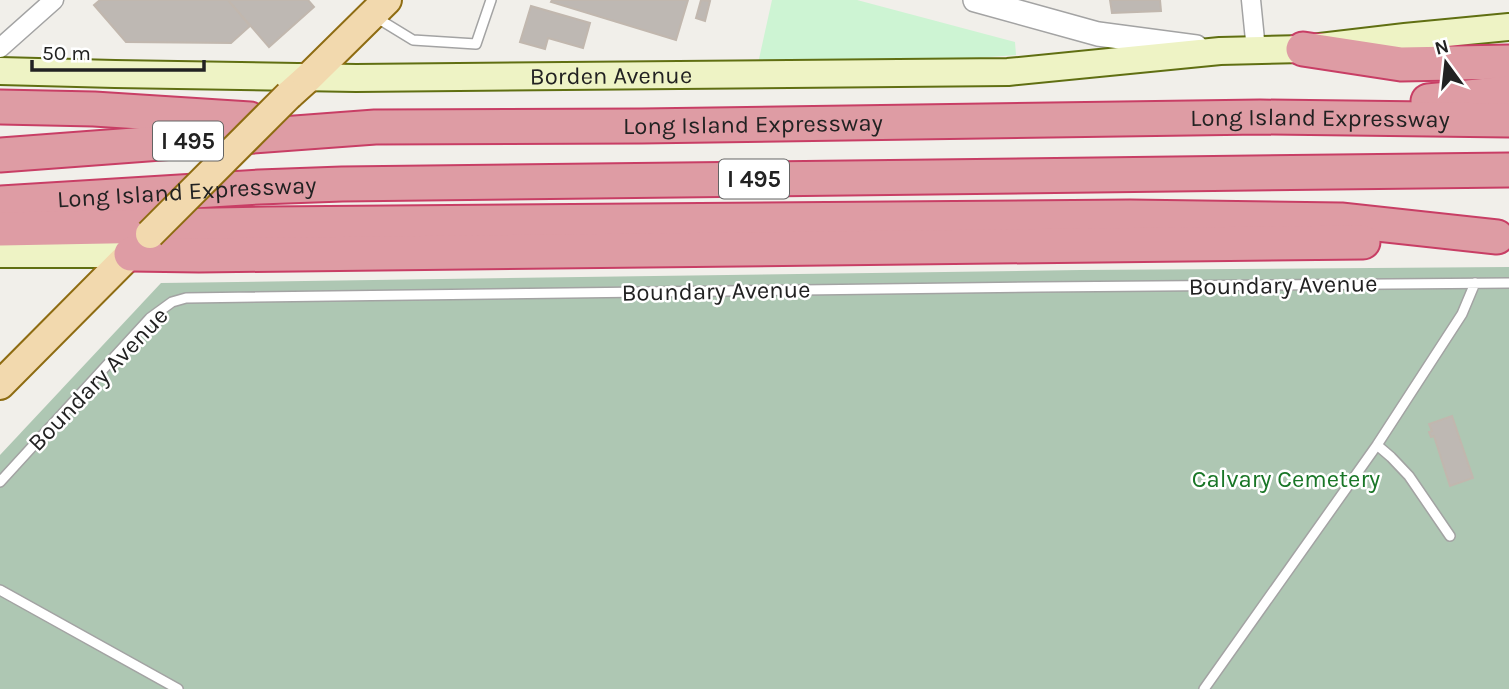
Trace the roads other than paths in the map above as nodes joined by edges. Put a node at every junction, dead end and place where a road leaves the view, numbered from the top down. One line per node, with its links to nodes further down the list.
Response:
1 (54, 0): 7 (street)
2 (491, 0): 5 (lane)
3 (1251, 0): 9 (street)
4 (985, 1): 10 (street)
5 (380, 7): 13 (main road)
6 (1509, 27): 8 (main road, Borden Avenue)
7 (0, 48)
8 (1303, 49): 9 (main road, Borden Avenue); 11 (highway)
9 (1256, 50): 10 (main road, Borden Avenue)
10 (1220, 51): 13 (main road, Borden Avenue)
11 (1509, 62)
12 (0, 71): 13 (main road, Borden Avenue)
13 (299, 86): 24 (main road, bridge)
14 (1509, 93): 16 (highway)
15 (0, 107): 18 (highway)
16 (1260, 117): 17 (highway, Long Island Expressway / I 495); 18 (highway, Long Island Expressway / I 495)
17 (1509, 120)
18 (375, 127): 19 (highway, Long Island Expressway / I 495)
19 (0, 155)
20 (1509, 170): 21 (highway, Long Island Expressway / I 495)
21 (0, 203)
22 (0, 229): 23 (highway)
23 (1503, 237): 24 (highway)
24 (140, 244): 25 (main road); 28 (main road)
25 (0, 254)
26 (1475, 283): 27 (lane, Boundary Avenue); 29 (lane); 30 (lane, Boundary Avenue)
27 (1509, 283)
28 (0, 386)
29 (1377, 445): 31 (lane); 34 (lane)
30 (0, 482)
31 (1450, 536)
32 (0, 590): 33 (lane)
33 (178, 689)
34 (1204, 689)

